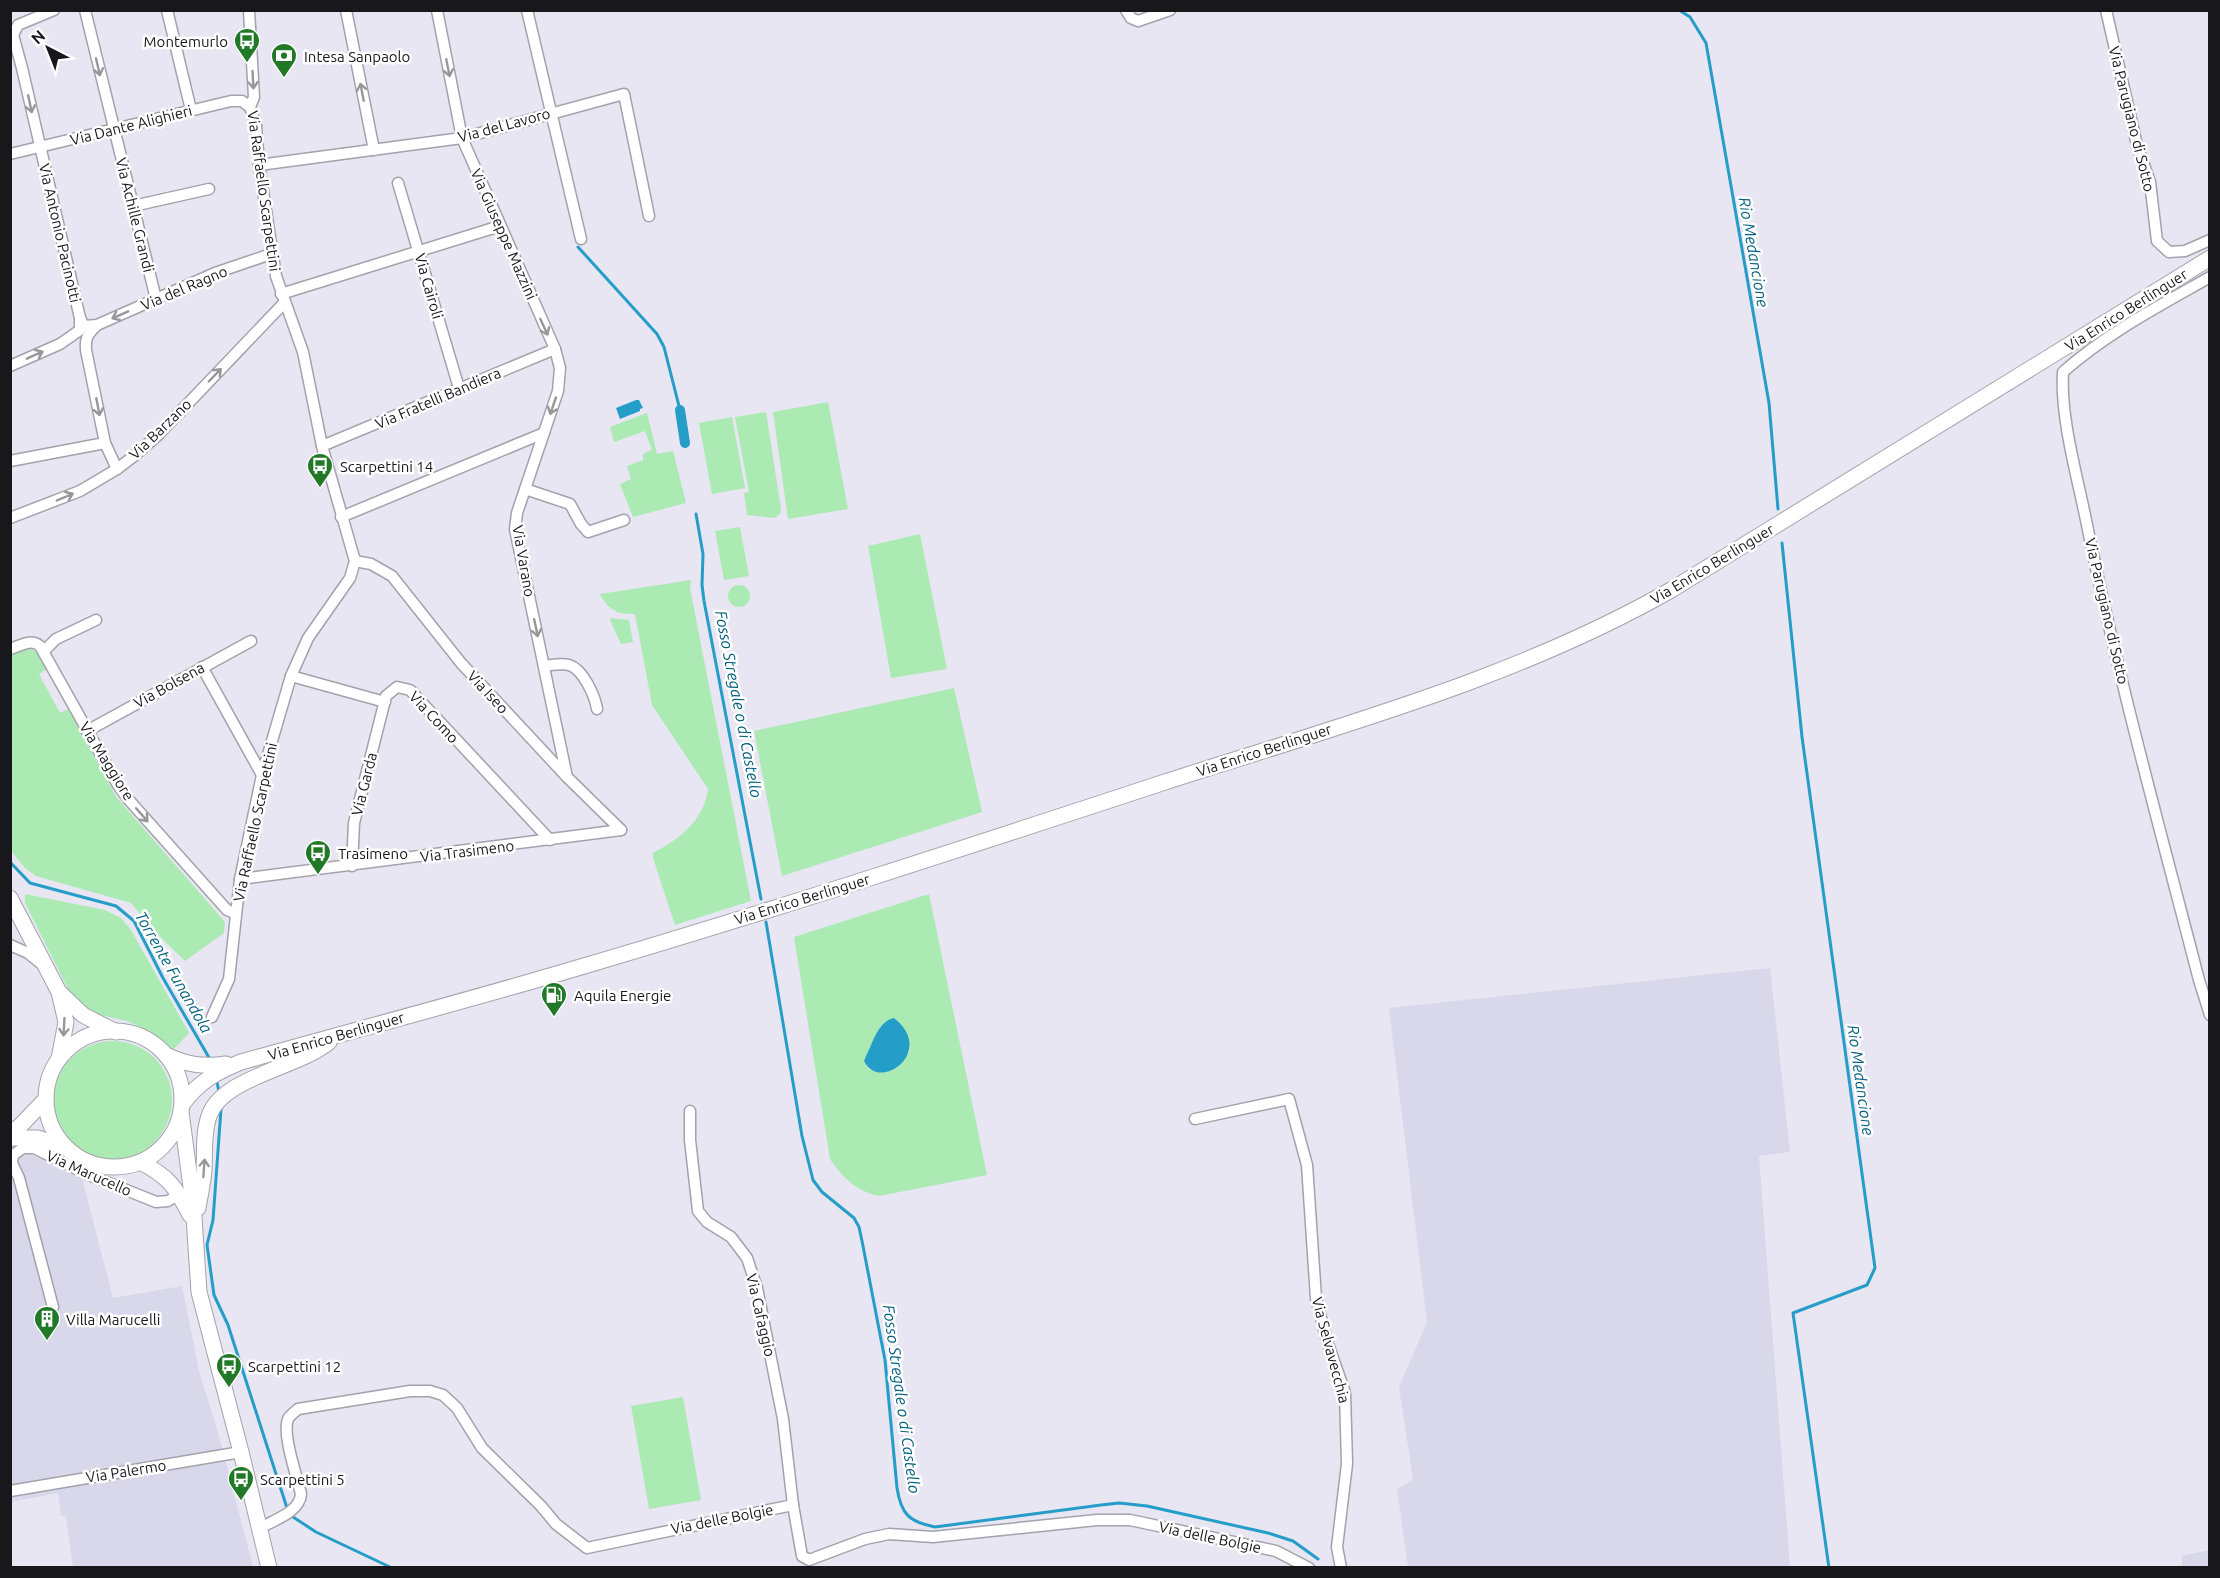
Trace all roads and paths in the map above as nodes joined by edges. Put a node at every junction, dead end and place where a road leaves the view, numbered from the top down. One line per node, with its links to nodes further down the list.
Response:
1 (54, 10): 11 (street, Via Antonio Pacinotti)
2 (85, 10): 16 (street, Via Achille Grandi, one-way to 16)
3 (167, 10): 14 (street)
4 (249, 10): 13 (street, Via Raffaello Scarpettini, one-way to 13)
5 (346, 10): 19 (street, one-way to 5)
6 (437, 10): 17 (street, Via Giuseppe Mazzini, one-way to 17)
7 (527, 10): 15 (street)
8 (1126, 10): 9 (street)
9 (1170, 10)
10 (2106, 10): 28 (street, Via Parugiano di Sotto)
11 (22, 68): 12 (street); 18 (street, Via Antonio Pacinotti, one-way to 18)
12 (10, 71)
13 (250, 107): 14 (street, Via Dante Alighieri); 21 (street, Via Raffaello Scarpettini)
14 (191, 110): 16 (street, Via Dante Alighieri)
15 (551, 112): 17 (street, Via del Lavoro); 25 (street, Via del Lavoro); 27 (street)
16 (113, 130): 18 (street, Via Dante Alighieri); 24 (street, Via Achille Grandi)
17 (462, 138): 19 (street, Via del Lavoro); 26 (street, Via Giuseppe Mazzini)
18 (40, 148): 20 (street, Via Dante Alighieri); 35 (street, Via Antonio Pacinotti)
19 (374, 150): 21 (street, Via del Lavoro)
20 (10, 154)
21 (259, 165): 30 (street, Via Raffaello Scarpettini)
22 (398, 183): 29 (street, Via Cairoli)
23 (209, 189): 24 (street)
24 (133, 206): 33 (street, Via Achille Grandi)
25 (649, 216)
26 (500, 226): 29 (street); 39 (street, Via Giuseppe Mazzini, one-way to 39)
27 (581, 239)
28 (2210, 240)
29 (419, 251): 34 (street); 41 (street, Via Cairoli)
30 (271, 254): 33 (street, Via del Ragno); 34 (street, Via Raffaello Scarpettini)
31 (2210, 258): 76 (main road, Via Enrico Berlinguer)
32 (2210, 277): 73 (street, Via Parugiano di Sotto)
33 (156, 299): 36 (street, Via del Ragno, one-way to 36)
34 (283, 299): 44 (street, Via Raffaello Scarpettini); 46 (street, Via Barzano, one-way to 34)
35 (80, 318): 36 (street); 37 (street)
36 (97, 325): 38 (street)
37 (60, 344): 38 (street); 40 (street, one-way to 37)
38 (86, 350): 43 (street, one-way to 43)
39 (555, 350): 41 (street, Via Fratelli Bandiera); 42 (street, Via Varano, one-way to 42)
40 (10, 366)
41 (459, 388): 44 (street, Via Fratelli Bandiera)
42 (544, 433): 47 (street, Via Varano); 48 (street)
43 (105, 443): 45 (street); 46 (street)
44 (322, 446): 48 (street, Via Raffaello Scarpettini)
45 (10, 461)
46 (117, 469): 49 (street, Via Barzano, one-way to 46)
47 (525, 489): 50 (street); 56 (street, Via Varano, one-way to 56)
48 (340, 517): 51 (street, Via Raffaello Scarpettini)
49 (10, 518)
50 (624, 520)
51 (355, 561): 58 (street, Via Raffaello Scarpettini); 63 (street, Via Iseo)
52 (96, 620): 55 (street)
53 (251, 641): 57 (street, Via Bolsena)
54 (10, 650): 55 (street)
55 (44, 651): 61 (street, Via Maggiore)
56 (544, 666): 60 (street); 63 (street, Via Varano)
57 (202, 667): 61 (street, Via Bolsena); 62 (street)
58 (291, 676): 59 (street, Via Como); 62 (street, Via Raffaello Scarpettini)
59 (385, 702): 65 (street, Via Como); 66 (street, Via Garda)
60 (597, 709)
61 (87, 731): 69 (street, Via Maggiore, one-way to 69)
62 (262, 776): 67 (street, Via Raffaello Scarpettini)
63 (567, 777): 64 (street, Via Iseo)
64 (621, 830): 65 (street, Via Trasimeno)
65 (550, 840): 66 (street, Via Trasimeno)
66 (352, 866): 67 (street, Via Trasimeno)
67 (240, 879): 69 (street, Via Raffaello Scarpettini)
68 (10, 898): 71 (main road)
69 (235, 913): 74 (street, Via Raffaello Scarpettini)
70 (10, 945): 71 (street)
71 (46, 967): 72 (main road)
72 (59, 992): 75 (main road); 78 (main road, one-way to 78)
73 (2210, 1015)
74 (212, 1017)
75 (116, 1032): 77 (main road, Via Enrico Berlinguer); 78 (main road, Via Enrico Berlinguer)
76 (337, 1035): 79 (main road, Via Enrico Berlinguer); 90 (main road, one-way to 76)
77 (165, 1054): 79 (main road, Via Enrico Berlinguer); 81 (main road, Via Enrico Berlinguer)
78 (58, 1061): 80 (main road, Via Enrico Berlinguer)
79 (241, 1062): 81 (main road, Via Enrico Berlinguer)
80 (46, 1099): 84 (main road, Via Enrico Berlinguer); 86 (main road, Via Enrico Berlinguer)
81 (181, 1109): 87 (main road, Via Enrico Berlinguer); 90 (main road)
82 (690, 1111): 94 (street, Via Cafaggio)
83 (1195, 1119): 98 (street, Via Selvavecchia)
84 (10, 1132)
85 (10, 1138): 86 (main road, Via Enrico Berlinguer)
86 (68, 1149): 87 (main road, Via Enrico Berlinguer)
87 (140, 1162): 89 (main road)
88 (12, 1169): 89 (street, Via Marucello); 91 (street, Via Marucello)
89 (180, 1194): 90 (main road)
90 (195, 1226): 92 (main road)
91 (53, 1306)
92 (242, 1452): 93 (street, Via Palermo); 95 (main road)
93 (10, 1491)
94 (793, 1505): 95 (street, Via delle Bolgie); 97 (street, Via delle Bolgie)
95 (260, 1528): 96 (main road)
96 (269, 1568)
97 (1309, 1568)
98 (1341, 1568)

